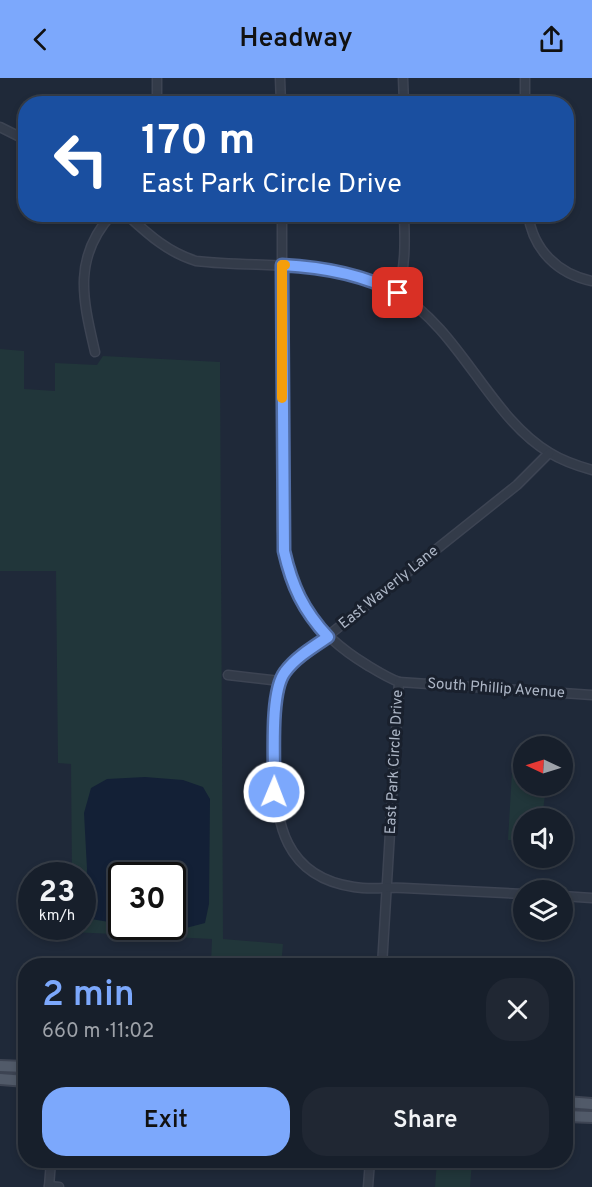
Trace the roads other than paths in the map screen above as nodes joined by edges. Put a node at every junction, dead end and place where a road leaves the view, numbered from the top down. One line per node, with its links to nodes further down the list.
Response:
1 (157, 78): 5 (street)
2 (280, 78): 6 (street)
3 (403, 78): 7 (street)
4 (525, 78): 8 (street)
5 (157, 96)
6 (281, 96)
7 (404, 96)
8 (525, 96)
9 (0, 127): 10 (street)
10 (18, 136)
11 (105, 222): 19 (street)
12 (135, 222): 16 (street)
13 (282, 222): 16 (street, East Park Circle Drive)
14 (404, 222): 18 (street)
15 (530, 222): 17 (street)
16 (282, 265): 18 (street); 22 (street, East Park Circle Drive)
17 (592, 281)
18 (398, 293): 20 (street)
19 (95, 352)
20 (549, 453): 21 (street); 22 (street, East Waverly Lane)
21 (592, 470)
22 (328, 637): 24 (street, East Waverly Lane); 25 (street, East Park Circle Drive)
23 (228, 675): 24 (street)
24 (280, 681): 27 (street)
25 (399, 682): 26 (street, South Phillip Avenue); 27 (street, East Park Circle Drive)
26 (592, 695)
27 (387, 888): 28 (street); 31 (street, East Park Circle Drive)
28 (513, 894)
29 (573, 897): 30 (street)
30 (592, 898)
31 (383, 958)
32 (0, 1066): 33 (main road)
33 (18, 1067)
34 (0, 1079): 35 (main road)
35 (18, 1080)
36 (573, 1103): 37 (main road)
37 (592, 1104)
38 (573, 1116): 39 (main road)
39 (592, 1117)
40 (50, 1168): 42 (street)
41 (369, 1168): 44 (street)
42 (49, 1187): 43 (street)
43 (59, 1187)
44 (368, 1187)

